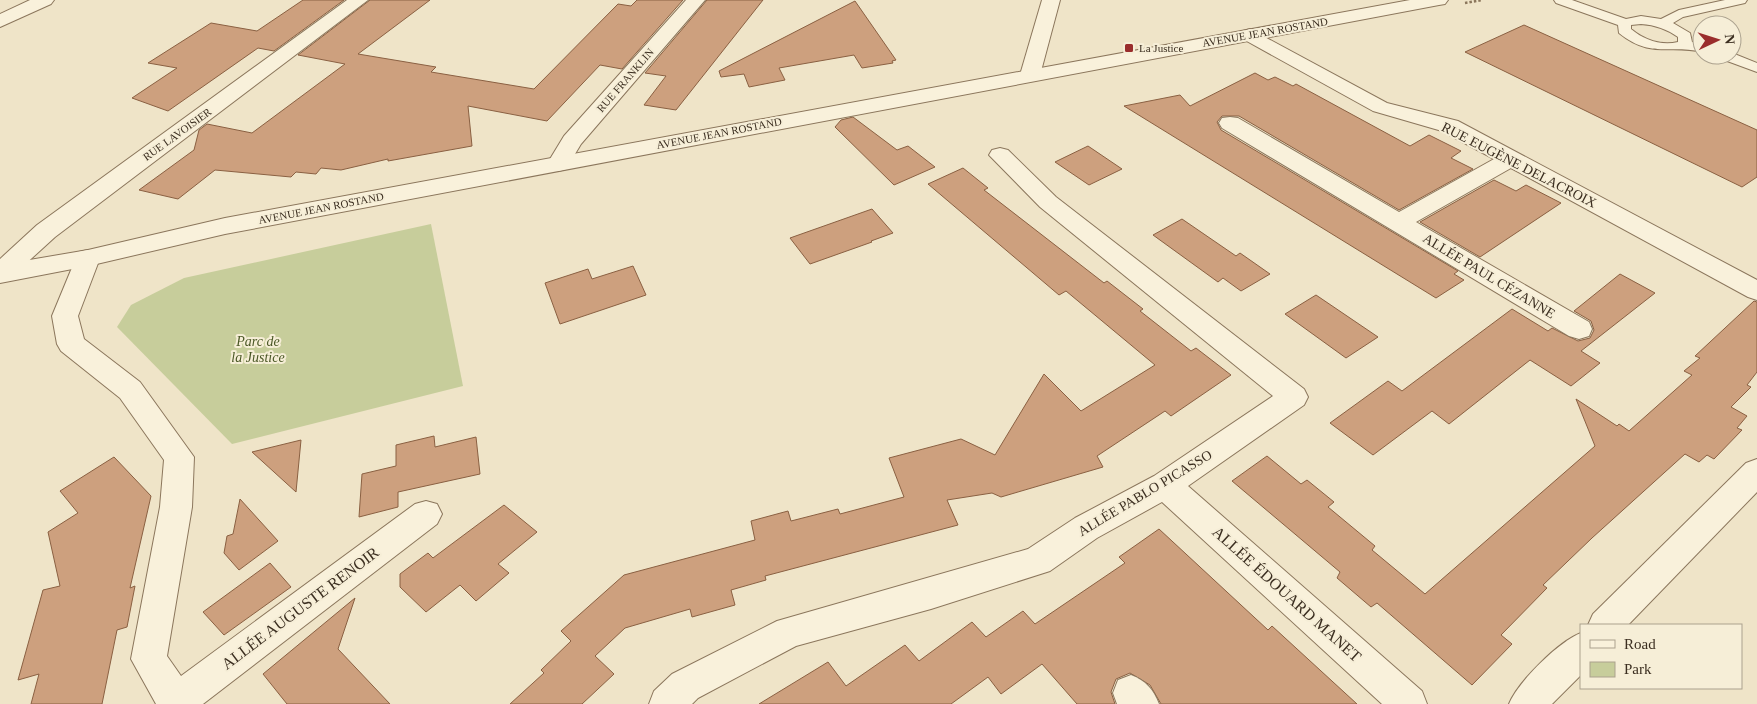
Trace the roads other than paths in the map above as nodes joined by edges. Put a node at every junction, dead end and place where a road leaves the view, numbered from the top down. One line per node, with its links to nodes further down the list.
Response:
1 (45, 0): 10 (street)
2 (359, 0): 25 (street, RUE LAVOISIER)
3 (696, 0): 22 (street, RUE FRANKLIN)
4 (1051, 0): 18 (street)
5 (1439, 0): 13 (street, AVENUE JEAN ROSTAND)
6 (1560, 0): 11 (lane)
7 (1694, 0): 9 (lane)
8 (1741, 0): 9 (lane)
9 (1679, 14): 12 (lane)
10 (0, 21)
11 (1625, 23): 12 (lane); 14 (lane)
12 (1664, 24): 14 (lane)
13 (1250, 35): 18 (street, AVENUE JEAN ROSTAND); 21 (street, RUE EUGÈNE DELACROIX)
14 (1685, 44): 15 (lane)
15 (1692, 46)
16 (1742, 62): 17 (lane)
17 (1757, 68)
18 (1030, 75): 22 (street, AVENUE JEAN ROSTAND)
19 (1230, 124): 23 (street, ALLÉE PAUL CÉZANNE)
20 (1000, 155): 29 (street, ALLÉE PABLO PICASSO)
21 (1512, 158): 23 (street); 26 (street, RUE EUGÈNE DELACROIX)
22 (558, 164): 24 (street, AVENUE JEAN ROSTAND)
23 (1399, 222): 27 (street, ALLÉE PAUL CÉZANNE)
24 (88, 258): 25 (street, AVENUE JEAN ROSTAND); 33 (street, ALLÉE AUGUSTE RENOIR)
25 (0, 273)
26 (1757, 291)
27 (1579, 329)
28 (1757, 472): 31 (street)
29 (1165, 485): 34 (street, ALLÉE PABLO PICASSO); 35 (street, ALLÉE ÉDOUARD MANET)
30 (426, 514): 33 (street, ALLÉE AUGUSTE RENOIR)
31 (1606, 624)
32 (1580, 651): 36 (street)
33 (176, 703)
34 (668, 704)
35 (1409, 704)
36 (1527, 704)

